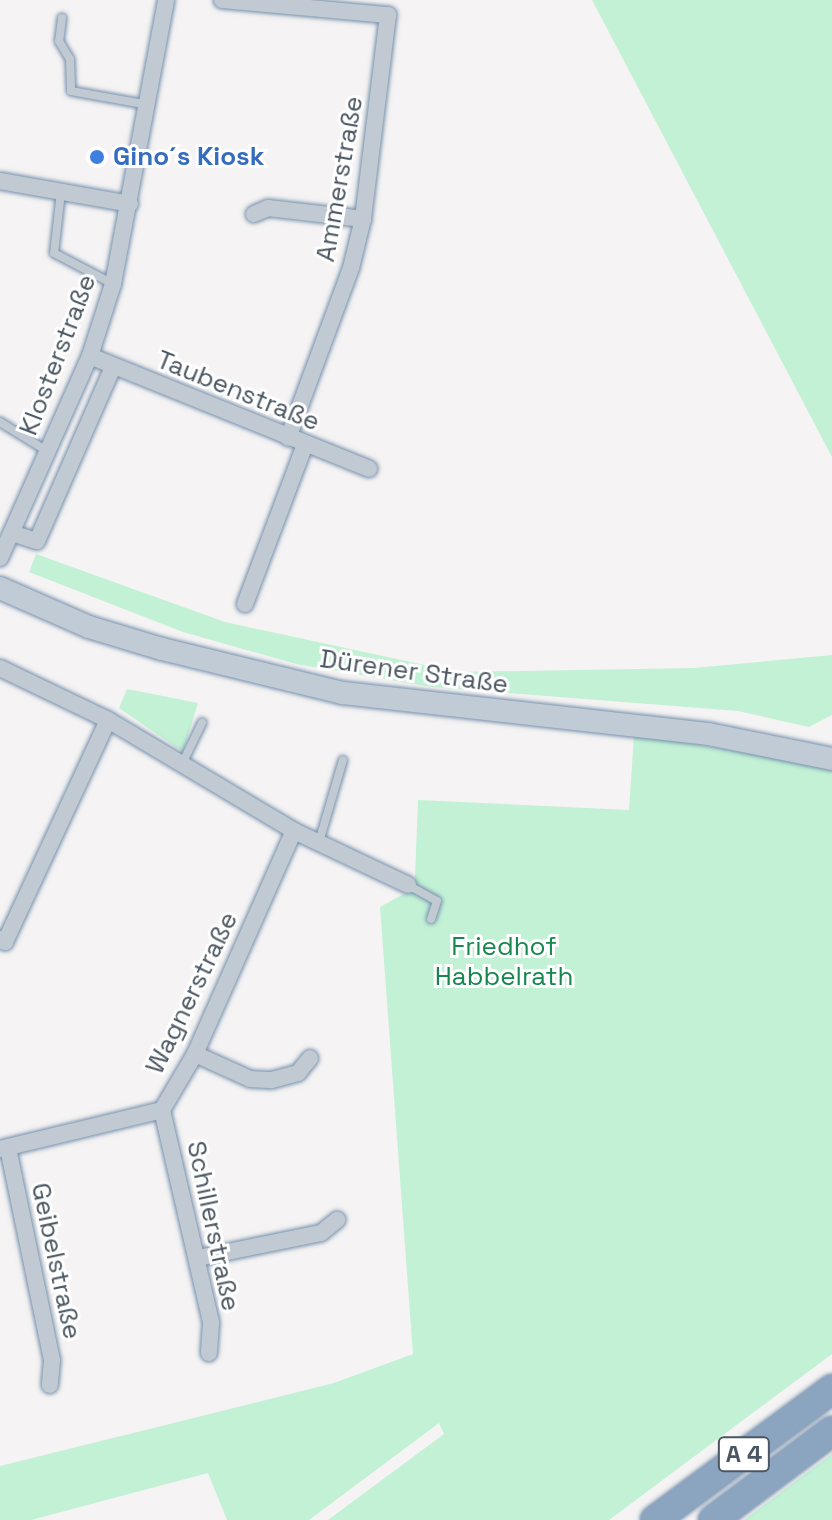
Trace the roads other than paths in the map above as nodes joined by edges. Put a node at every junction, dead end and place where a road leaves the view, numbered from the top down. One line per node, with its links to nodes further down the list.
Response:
1 (166, 0): 4 (street, Klosterstraße)
2 (222, 0): 9 (street, Ammerstraße)
3 (62, 18): 4 (lane)
4 (150, 105): 7 (street, Klosterstraße)
5 (0, 181): 6 (street)
6 (61, 192): 7 (street); 10 (lane)
7 (130, 204): 10 (street, Klosterstraße)
8 (254, 214): 9 (street)
9 (363, 219): 14 (street, Ammerstraße)
10 (113, 284): 11 (street, Klosterstraße)
11 (90, 356): 12 (street, Taubenstraße); 16 (street, Klosterstraße)
12 (113, 367): 14 (street, Taubenstraße); 18 (street)
13 (0, 422): 16 (lane)
14 (288, 438): 15 (street, Taubenstraße)
15 (305, 444): 17 (street, Taubenstraße); 21 (street)
16 (48, 451): 18 (street, Klosterstraße)
17 (369, 469)
18 (12, 533): 19 (street, Klosterstraße)
19 (0, 558)
20 (0, 588): 25 (main road, Dürener Straße)
21 (245, 604)
22 (0, 668): 23 (street)
23 (108, 720): 27 (street); 32 (street)
24 (202, 723): 27 (lane)
25 (832, 759)
26 (343, 760): 29 (lane)
27 (182, 764): 28 (street)
28 (294, 831): 29 (street); 33 (street, Wagnerstraße)
29 (319, 843): 30 (street)
30 (408, 885): 31 (lane)
31 (431, 919)
32 (0, 939)
33 (195, 1054): 34 (street); 35 (street, Wagnerstraße)
34 (310, 1058)
35 (162, 1110): 36 (street, Wagnerstraße); 38 (street, Schillerstraße)
36 (4, 1148): 40 (street, Geibelstraße)
37 (337, 1220): 38 (street)
38 (198, 1258): 39 (street, Schillerstraße)
39 (209, 1353)
40 (50, 1385)
41 (832, 1389): 43 (highway, A 4)
42 (832, 1431): 44 (highway, A 4)
43 (655, 1520)
44 (713, 1520)

